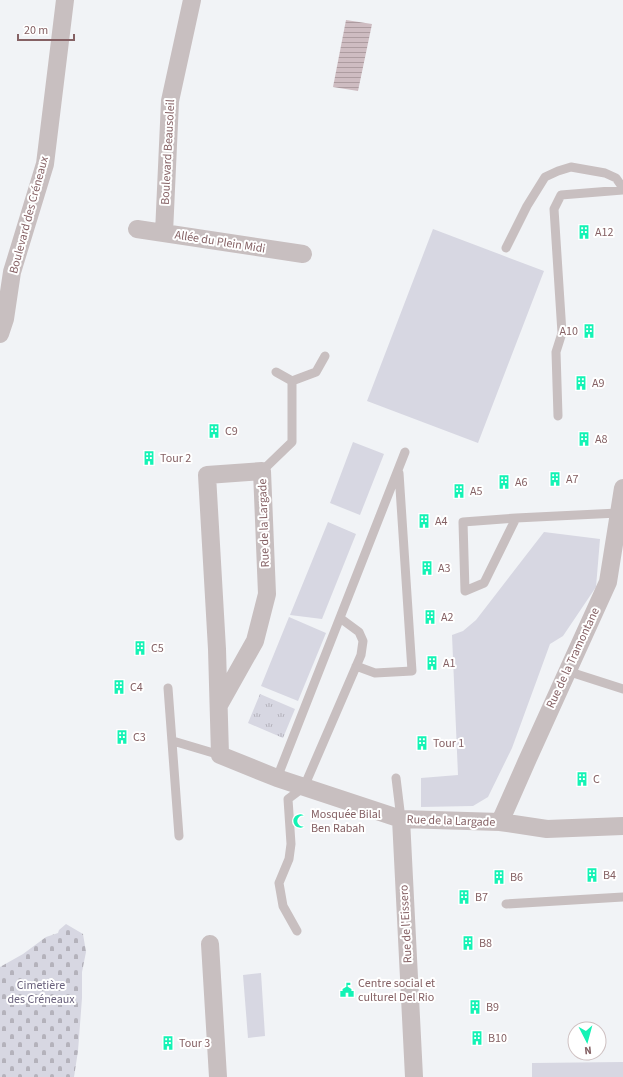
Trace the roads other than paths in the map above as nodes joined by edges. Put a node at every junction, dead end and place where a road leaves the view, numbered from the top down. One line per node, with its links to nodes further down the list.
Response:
1 (65, 0): 8 (street, Boulevard des Créneaux)
2 (192, 0): 5 (street, Boulevard Beausoleil)
3 (623, 189): 6 (lane); 12 (lane)
4 (137, 230): 5 (street, Allée du Plein Midi)
5 (164, 233): 7 (street, Allée du Plein Midi)
6 (506, 248)
7 (303, 254)
8 (0, 334)
9 (324, 356): 11 (lane)
10 (276, 372): 11 (lane)
11 (292, 381): 15 (lane)
12 (558, 416)
13 (405, 452): 14 (lane)
14 (399, 469): 19 (lane); 20 (lane)
15 (262, 471): 24 (street, Rue de la Largade); 24 (street, Rue de la Largade)
16 (623, 488): 17 (street, Rue de la Tramontane)
17 (618, 513): 18 (lane); 21 (street, Rue de la Tramontane)
18 (516, 518): 18 (lane)
19 (340, 618): 20 (lane); 27 (lane)
20 (356, 666): 29 (lane)
21 (567, 671): 23 (lane); 31 (street, Rue de la Tramontane)
22 (168, 688): 25 (lane)
23 (623, 688)
24 (219, 704): 26 (street, Rue de la Largade)
25 (173, 741): 26 (lane); 33 (lane)
26 (220, 755): 27 (street, Rue de la Largade)
27 (277, 778): 29 (street, Rue de la Largade)
28 (396, 778): 30 (lane)
29 (304, 787): 30 (street, Rue de la Largade); 36 (lane)
30 (401, 819): 31 (street, Rue de la Largade); 39 (street, Rue de l'Eissero)
31 (500, 822): 32 (street, Rue de la Largade)
32 (623, 826)
33 (179, 836)
34 (623, 897): 35 (lane)
35 (506, 904)
36 (297, 931)
37 (210, 944): 38 (street)
38 (218, 1077)
39 (414, 1077)

